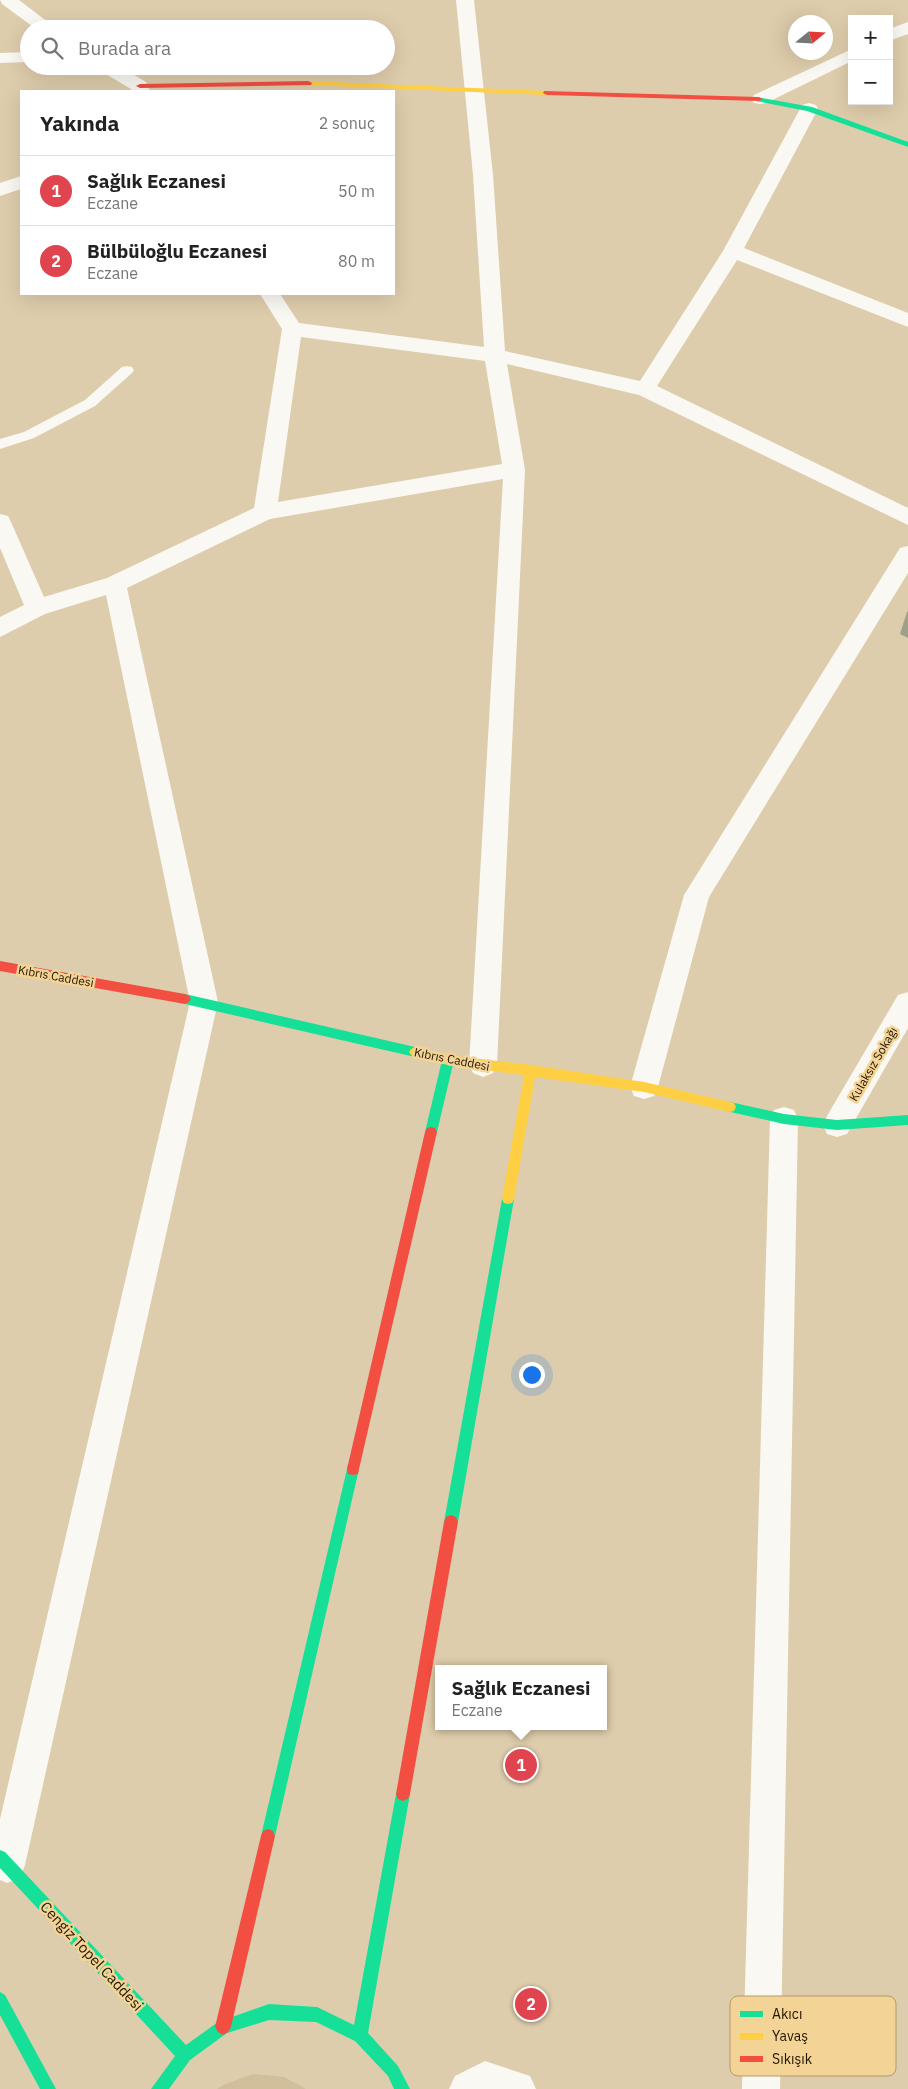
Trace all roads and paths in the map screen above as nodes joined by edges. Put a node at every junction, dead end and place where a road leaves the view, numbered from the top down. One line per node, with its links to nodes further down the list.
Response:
1 (8, 0): 3 (street)
2 (464, 0): 11 (street)
3 (36, 20)
4 (908, 27): 5 (street)
5 (893, 34)
6 (848, 56): 12 (street)
7 (20, 57): 8 (street)
8 (0, 58)
9 (119, 75): 10 (street)
10 (140, 89): 11 (street)
11 (474, 92): 12 (street); 21 (street)
12 (760, 99): 13 (street)
13 (809, 108): 14 (street); 17 (street)
14 (908, 145)
15 (20, 182): 16 (street)
16 (0, 190)
17 (733, 251): 19 (street); 23 (street)
18 (271, 295): 20 (street)
19 (908, 320)
20 (292, 330): 21 (street); 26 (street)
21 (495, 355): 23 (street); 25 (street)
22 (127, 370): 24 (lane)
23 (645, 388): 27 (street)
24 (0, 444)
25 (514, 470): 26 (street); 37 (street)
26 (265, 512): 30 (street)
27 (908, 517)
28 (0, 522): 31 (street)
29 (908, 554): 39 (street)
30 (115, 584): 31 (street); 34 (street)
31 (38, 608): 32 (street)
32 (0, 628)
33 (0, 966): 34 (street, Kıbrıs Caddesi)
34 (204, 1002): 36 (street, Kıbrıs Caddesi); 43 (street)
35 (908, 1003): 42 (street, Kulaksız Sokağı)
36 (448, 1060): 37 (street, Kıbrıs Caddesi); 46 (street)
37 (483, 1066): 38 (street, Kıbrıs Caddesi)
38 (531, 1070): 39 (street, Kıbrıs Caddesi); 47 (street)
39 (644, 1087): 40 (street, Kıbrıs Caddesi)
40 (784, 1119): 42 (street, Kıbrıs Caddesi); 44 (street)
41 (908, 1120): 42 (street, Kıbrıs Caddesi)
42 (837, 1125)
43 (3, 1861): 48 (street, Cengiz Topel Caddesi)
44 (763, 1996)
45 (0, 2000): 50 (street)
46 (223, 2027): 47 (street); 48 (street)
47 (360, 2036): 52 (street)
48 (185, 2055): 51 (street)
49 (761, 2076): 55 (street)
50 (48, 2089)
51 (159, 2089)
52 (402, 2089)
53 (468, 2089): 54 (street)
54 (517, 2089)
55 (761, 2089)

